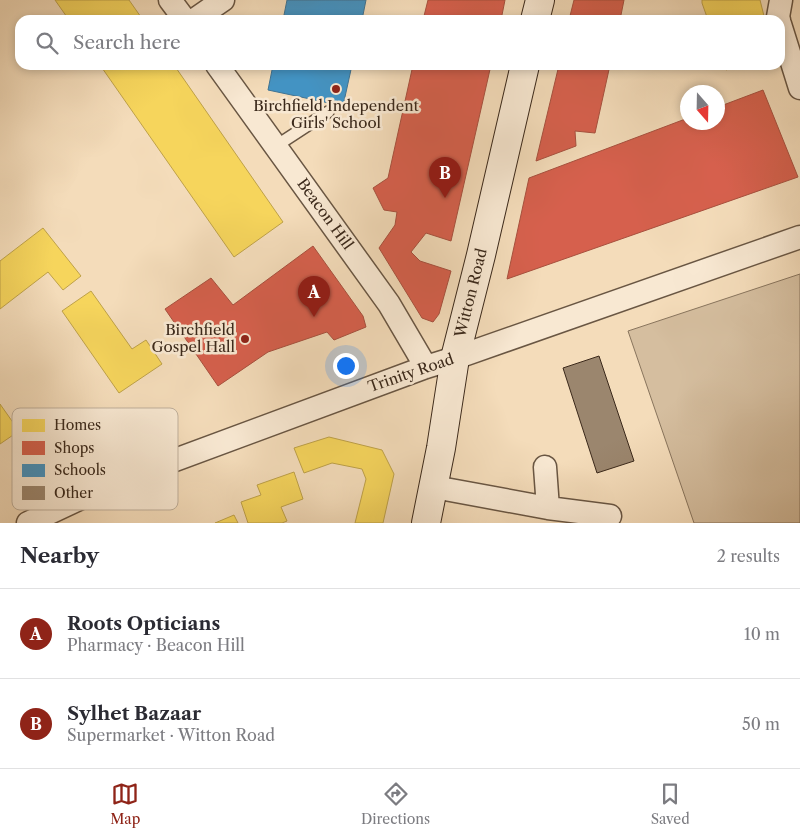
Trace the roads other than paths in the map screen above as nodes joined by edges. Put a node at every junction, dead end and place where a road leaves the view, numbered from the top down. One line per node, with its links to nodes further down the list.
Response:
1 (170, 0): 5 (street)
2 (223, 0): 6 (street)
3 (540, 0): 7 (main road)
4 (781, 0): 8 (street)
5 (181, 15)
6 (201, 15)
7 (536, 15)
8 (778, 15)
9 (785, 40): 12 (street)
10 (221, 70): 14 (street, Beacon Hill)
11 (524, 70): 16 (main road, Witton Road)
12 (800, 88)
13 (328, 112): 14 (lane)
14 (276, 146): 17 (street, Beacon Hill)
15 (800, 237): 16 (street, Trinity Road)
16 (455, 358): 17 (street, Trinity Road); 20 (main road, Witton Road)
17 (426, 367): 18 (street, Trinity Road)
18 (178, 458)
19 (546, 467): 21 (street)
20 (434, 487): 21 (street); 25 (main road, Witton Road)
21 (548, 508): 23 (street)
22 (55, 510): 24 (street, Trinity Road)
23 (610, 516)
24 (28, 523)
25 (426, 523)

